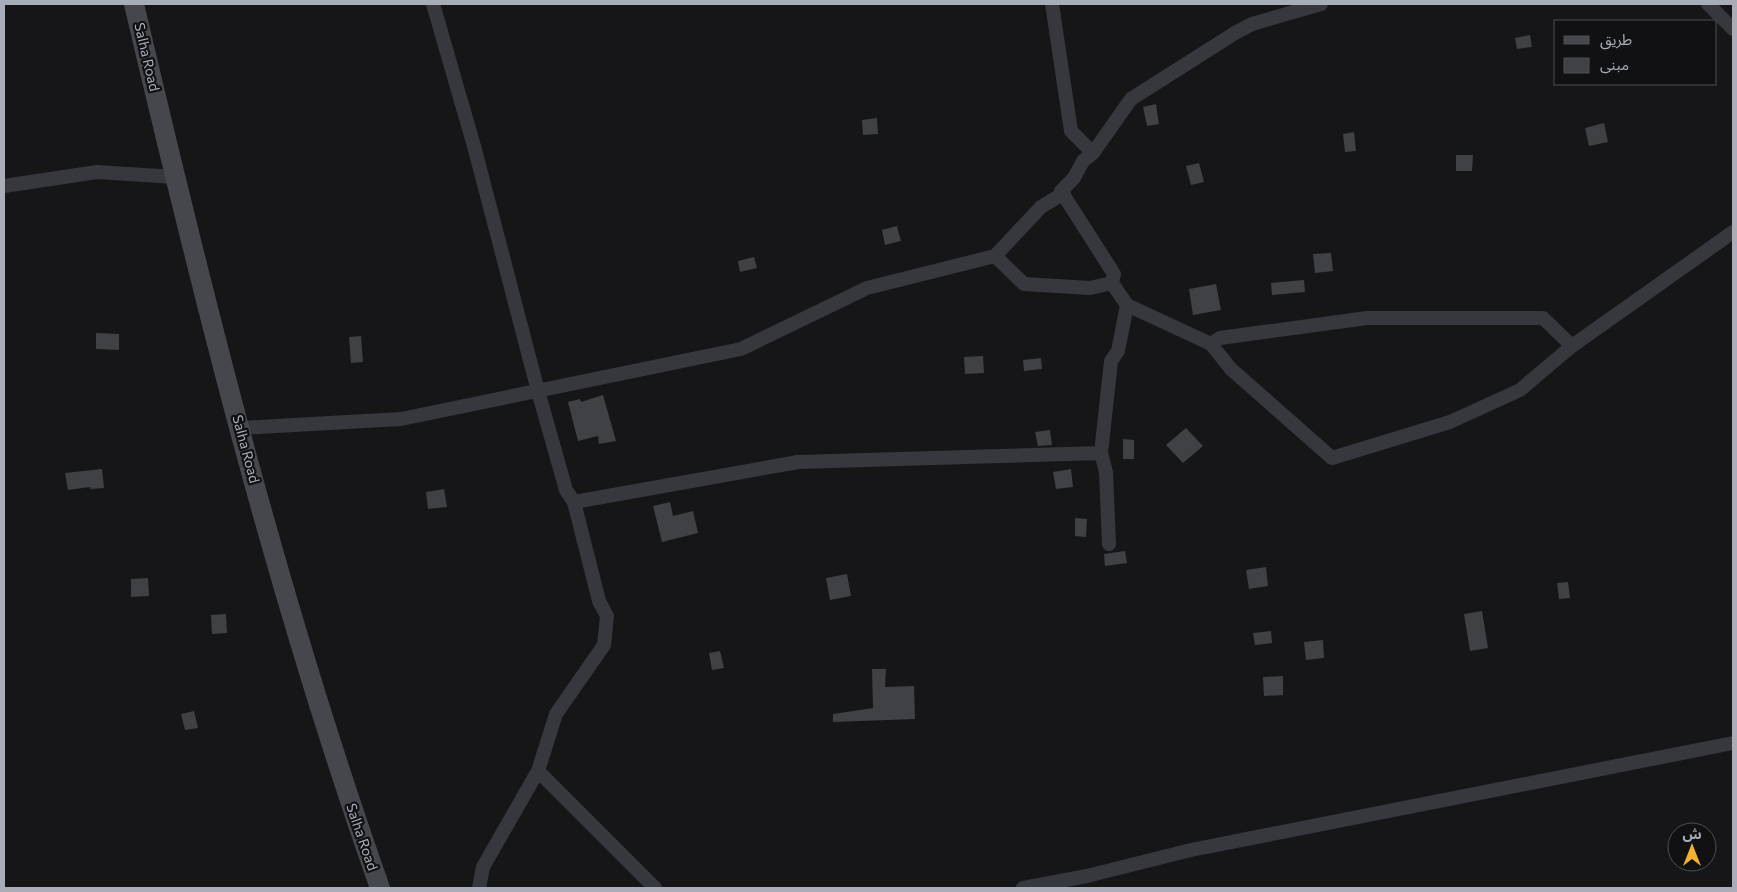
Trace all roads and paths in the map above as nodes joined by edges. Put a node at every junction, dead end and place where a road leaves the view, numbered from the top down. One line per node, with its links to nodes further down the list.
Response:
1 (134, 4): 8 (main road, Salha Road)
2 (432, 4): 17 (street)
3 (1052, 4): 7 (street)
4 (1321, 4): 7 (street)
5 (1708, 4): 6 (street)
6 (1733, 29)
7 (1093, 153): 10 (street)
8 (175, 177): 9 (street); 18 (main road, Salha Road)
9 (4, 186)
10 (1062, 192): 12 (street); 13 (street)
11 (1733, 232): 16 (street)
12 (995, 256): 13 (street); 17 (street)
13 (1112, 283): 14 (street)
14 (1127, 305): 15 (street); 19 (street)
15 (1211, 344): 16 (street); 16 (street)
16 (1572, 346)
17 (538, 391): 18 (street); 20 (street)
18 (240, 428): 25 (main road, Salha Road)
19 (1101, 453): 20 (street); 21 (street)
20 (574, 502): 23 (street)
21 (1109, 544)
22 (1733, 743): 24 (street)
23 (538, 771): 26 (street); 27 (street)
24 (1088, 882): 28 (street)
25 (380, 888)
26 (478, 888)
27 (655, 888)
28 (1023, 888)

